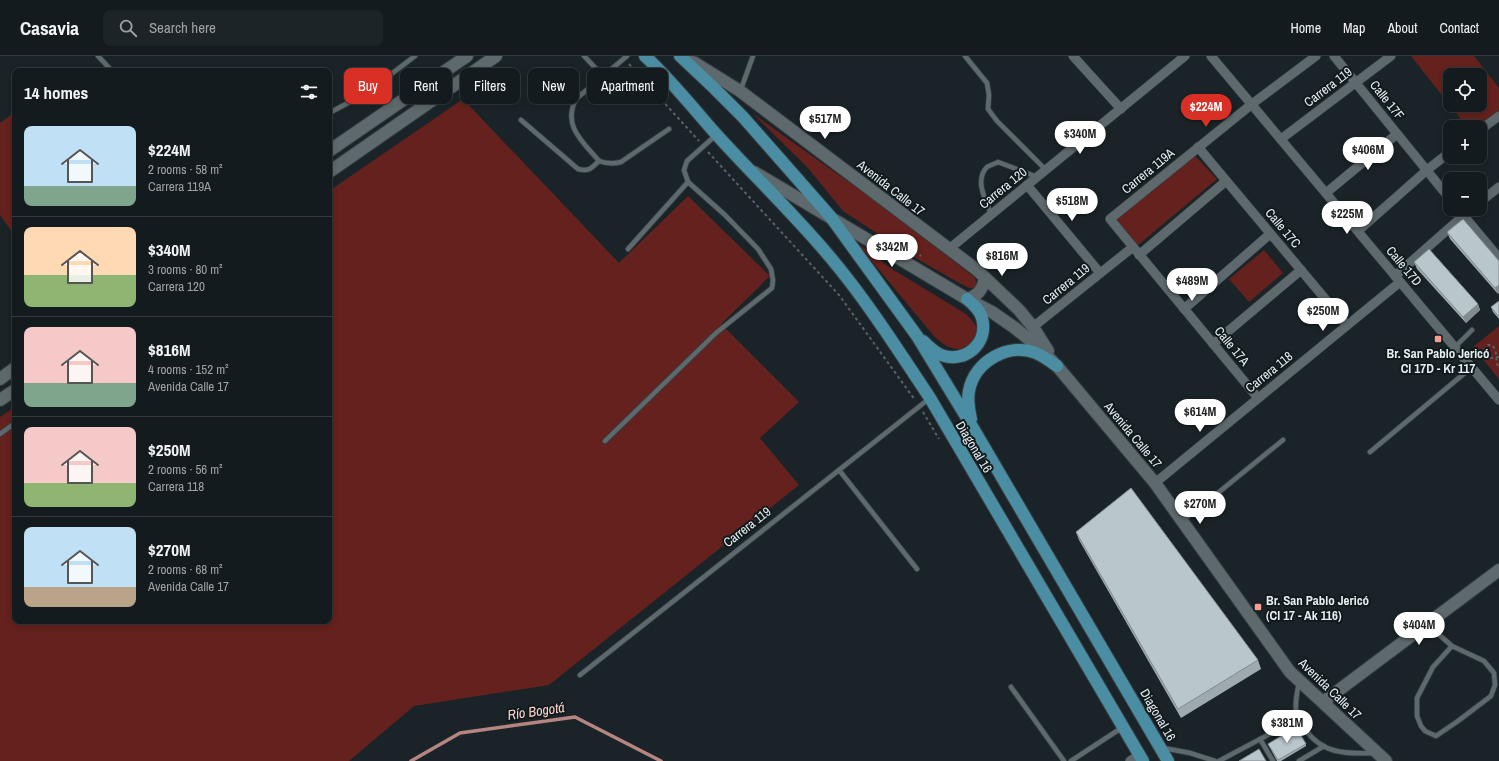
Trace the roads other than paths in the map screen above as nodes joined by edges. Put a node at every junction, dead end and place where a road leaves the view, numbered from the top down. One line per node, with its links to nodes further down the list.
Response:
1 (98, 56): 17 (lane)
2 (415, 56): 25 (lane)
3 (467, 56): 34 (main road)
4 (496, 56): 38 (main road)
5 (584, 56): 18 (lane)
6 (645, 56): 30 (main road, Avenida Calle 17)
7 (753, 56): 22 (lane)
8 (965, 56): 39 (lane)
9 (1073, 56): 24 (street)
10 (1185, 56): 24 (street, Carrera 120)
11 (1211, 56): 23 (street, Calle 17D)
12 (1316, 56): 23 (street, Carrera 119A)
13 (1334, 56): 20 (street, Calle 17F)
14 (1391, 56): 20 (street, Carrera 119)
15 (625, 57): 19 (lane)
16 (689, 60): 22 (main road, Avenida Calle 17); 50 (main road, Avenida Calle 17)
17 (109, 68)
18 (595, 68)
19 (612, 68)
20 (1355, 82): 31 (street, Calle 17F); 32 (street, Carrera 119)
21 (587, 90): 36 (lane)
22 (740, 91): 58 (main road, Avenida Calle 17)
23 (1252, 104): 32 (street, Calle 17D); 33 (street, Carrera 119A)
24 (1121, 109): 39 (street, Carrera 120)
25 (332, 111)
26 (1499, 116): 28 (street)
27 (521, 120): 36 (lane)
28 (1487, 125)
29 (669, 129): 36 (lane)
30 (716, 134): 37 (main road, Avenida Calle 17); 43 (lane)
31 (1397, 134): 40 (street, Calle 17F); 47 (street)
32 (1281, 139): 47 (street, Calle 17D)
33 (1198, 148): 42 (street, Calle 17C); 53 (street, Carrera 119A)
34 (332, 149)
35 (1443, 157): 40 (street)
36 (599, 161)
37 (750, 169): 50 (main road, Avenida Calle 17); 78 (main road, Diagonal 16)
38 (332, 170)
39 (1046, 170): 41 (street, Carrera 120)
40 (1427, 170): 46 (street, Calle 17F); 54 (street)
41 (1037, 177): 44 (street, Carrera 120); 49 (lane)
42 (1226, 181): 55 (street, Calle 17C); 59 (street)
43 (688, 182): 57 (lane); 86 (lane)
44 (1027, 185): 49 (street, Carrera 120); 62 (street)
45 (1499, 187): 48 (street)
46 (1443, 190)
47 (1326, 193): 54 (street, Calle 17D)
48 (1487, 196)
49 (991, 214): 58 (street, Carrera 120)
50 (830, 216): 65 (main road, Avenida Calle 17); 70 (main road, Diagonal 16)
51 (1457, 216): 64 (street, Carrera 118)
52 (1464, 216): 60 (street)
53 (1110, 219): 56 (street, Calle 17A)
54 (1358, 231): 64 (street, Calle 17D)
55 (1270, 234): 61 (street, Calle 17C); 66 (street)
56 (1133, 247): 59 (street, Calle 17A); 62 (street, Carrera 119)
57 (628, 248)
58 (949, 249): 63 (main road, Avenida Calle 17)
59 (1139, 255): 66 (street, Calle 17A)
60 (1499, 258)
61 (1300, 270): 67 (street, Calle 17C); 71 (street)
62 (1100, 273): 68 (street, Carrera 119)
63 (985, 278): 65 (main road); 68 (main road, Avenida Calle 17)
64 (1398, 279): 67 (street, Carrera 118); 72 (street, Calle 17D)
65 (967, 299): 70 (main road); 73 (main road, Avenida Calle 17)
66 (1184, 309): 71 (street, Calle 17A)
67 (1347, 325): 79 (street, Carrera 118)
68 (1033, 327): 73 (main road, Avenida Calle 17)
69 (1472, 330): 72 (lane)
70 (917, 336): 83 (main road, Diagonal 16)
71 (1213, 344): 79 (street, Calle 17A)
72 (1455, 347): 74 (street, Calle 17D)
73 (1057, 366): 83 (main road); 89 (main road, Avenida Calle 17)
74 (1472, 367): 81 (street, Calle 17D); 87 (lane)
75 (12, 370): 76 (main road)
76 (0, 378)
77 (12, 392): 80 (main road)
78 (930, 398): 88 (lane, Carrera 119); 100 (main road, Diagonal 16)
79 (1258, 398): 89 (street, Carrera 118)
80 (0, 400)
81 (1499, 400)
82 (12, 425): 84 (lane)
83 (973, 428): 103 (main road, Diagonal 16)
84 (0, 434)
85 (1283, 440): 90 (lane)
86 (605, 441)
87 (1370, 452)
88 (839, 470): 91 (lane); 95 (lane, Carrera 119)
89 (1155, 483): 90 (main road, Avenida Calle 17)
90 (1182, 521): 96 (main road, Avenida Calle 17)
91 (918, 569)
92 (1499, 570): 93 (main road)
93 (1428, 625): 94 (lane); 98 (main road)
94 (1452, 646): 94 (lane)
95 (580, 675)
96 (1299, 681): 98 (main road, Avenida Calle 17); 99 (lane)
97 (1011, 687): 106 (lane)
98 (1323, 702): 104 (main road, Avenida Calle 17)
99 (1298, 719): 101 (lane); 102 (lane)
100 (1123, 727): 105 (main road, Diagonal 16); 107 (lane)
101 (1260, 739): 110 (lane); 111 (lane)
102 (1324, 746): 104 (lane); 112 (lane)
103 (1161, 748): 108 (main road, Diagonal 16); 109 (lane)
104 (1377, 752): 113 (main road, Avenida Calle 17)
105 (1137, 759)
106 (1064, 761)
107 (1071, 761)
108 (1168, 761)
109 (1215, 761)
110 (1219, 761)
111 (1273, 761)
112 (1299, 761)
113 (1386, 761)

